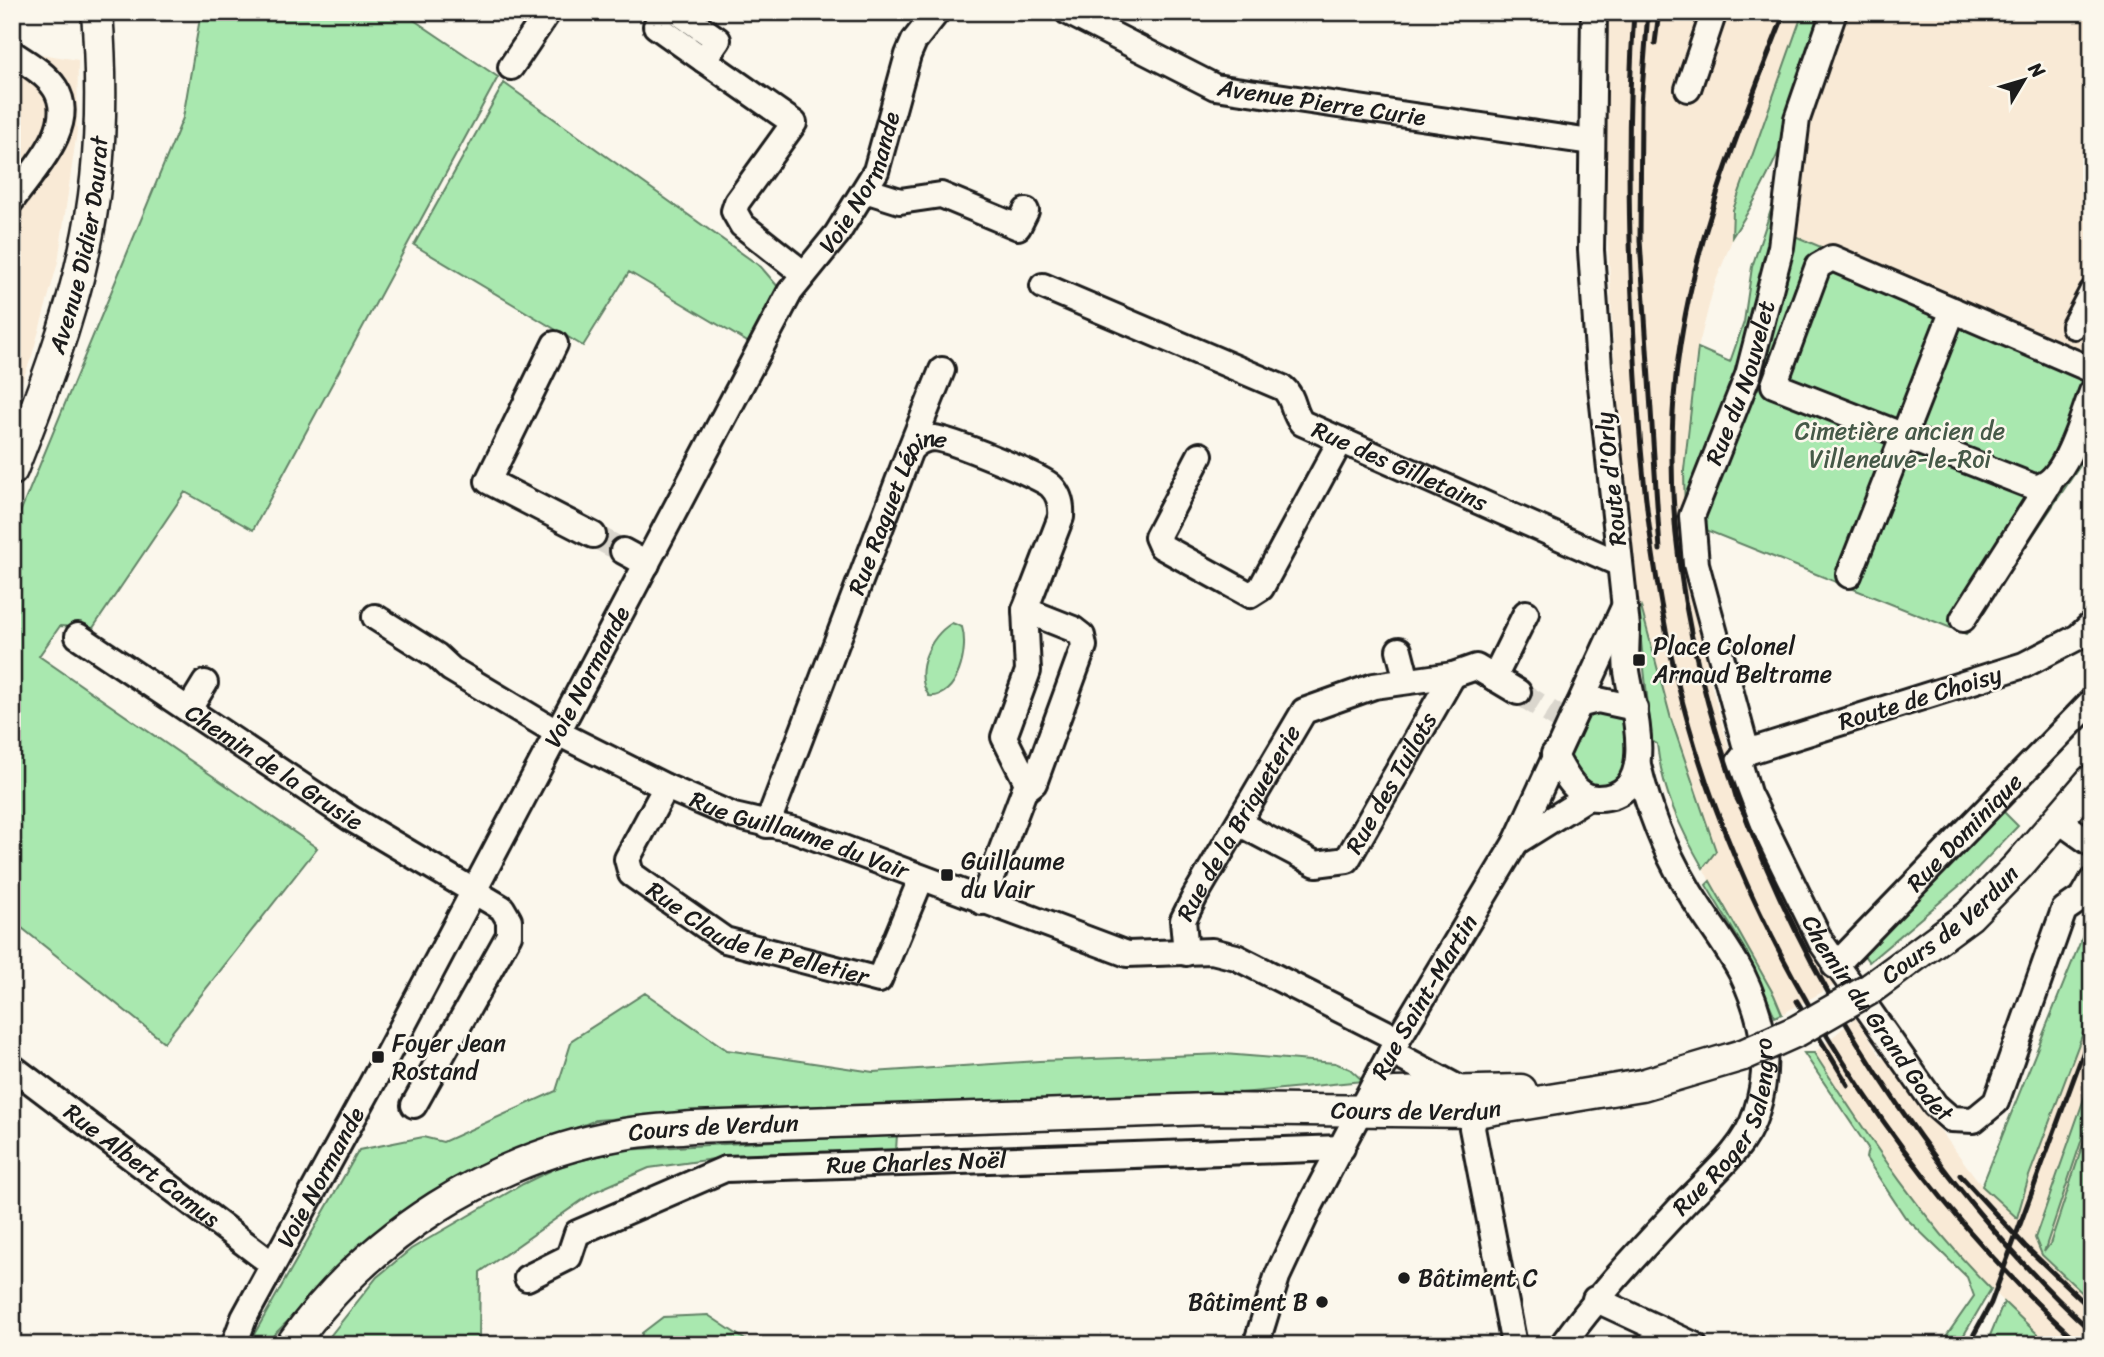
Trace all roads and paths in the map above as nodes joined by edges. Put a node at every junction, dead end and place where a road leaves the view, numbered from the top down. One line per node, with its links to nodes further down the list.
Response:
1 (97, 12): 34 (main road, Avenue Didier Daurat)
2 (548, 12): 12 (street)
3 (664, 12): 11 (street)
4 (678, 12): 11 (street)
5 (937, 12): 15 (street, Voie Normande)
6 (1068, 12): 14 (street, Avenue Pierre Curie)
7 (1594, 12): 14 (street, Route d'Orly)
8 (1714, 12): 13 (street)
9 (1834, 12): 26 (street, Rue du Nouvelet)
10 (12, 53): 16 (street)
11 (705, 60): 18 (street)
12 (511, 67)
13 (1688, 89)
14 (1591, 142): 39 (street, Route d'Orly)
15 (865, 190): 17 (street); 18 (street, Voie Normande)
16 (12, 200)
17 (1026, 211)
18 (804, 274): 38 (street, Voie Normande)
19 (1043, 286): 31 (street, Rue des Gilletains)
20 (2092, 292): 22 (street)
21 (1953, 310): 25 (street); 27 (street); 30 (street)
22 (2074, 326)
23 (555, 344): 36 (street)
24 (942, 370): 32 (street)
25 (2092, 370)
26 (1748, 375): 27 (street); 60 (street, Rue du Nouvelet)
27 (1774, 385): 30 (street)
28 (2092, 391): 29 (street)
29 (2085, 429): 35 (street)
30 (1904, 436): 35 (street); 40 (street)
31 (1341, 440): 33 (street); 39 (street, Rue des Gilletains)
32 (910, 450): 42 (street, Rue Raguet Lépine); 68 (street, Rue Raguet Lépine)
33 (1200, 455)
34 (12, 470)
35 (2049, 484): 45 (street)
36 (593, 535)
37 (623, 551): 38 (street)
38 (647, 564): 58 (street, Voie Normande)
39 (1620, 564): 41 (street, Route d'Orly)
40 (1850, 575)
41 (1624, 607): 55 (street); 56 (street, Route d'Orly)
42 (1025, 610): 64 (street, Rue Raguet Lépine); 64 (street)
43 (1526, 613): 50 (street)
44 (375, 617): 58 (street, Rue Guillaume du Vair)
45 (1963, 619)
46 (2092, 624): 60 (street, Route de Choisy)
47 (78, 636): 57 (street, Chemin de la Grusie)
48 (1399, 650): 51 (street)
49 (1452, 675): 50 (street, Rue de la Briqueterie); 51 (street, Rue de la Briqueterie); 67 (street, Rue des Tuilots)
50 (1494, 678): 53 (street, Rue de la Briqueterie)
51 (1407, 681): 67 (street, Rue de la Briqueterie)
52 (205, 683): 57 (street)
53 (1518, 692)
54 (2092, 701): 76 (street, Rue Dominique)
55 (1579, 705): 56 (street); 59 (street)
56 (1635, 708): 61 (street)
57 (189, 709): 73 (street, Chemin de la Grusie)
58 (558, 733): 63 (street, Rue Guillaume du Vair); 73 (street, Voie Normande)
59 (1555, 754): 65 (street); 69 (street, Rue Saint-Martin)
60 (1744, 755): 76 (street, Chemin du Grand Godet)
61 (1638, 765): 65 (street); 86 (street, Rue Roger Salengro)
62 (2092, 780): 66 (main road, Cours de Verdun)
63 (666, 787): 68 (street, Rue Guillaume du Vair); 71 (street, Rue Claude le Pelletier)
64 (1024, 791): 74 (street)
65 (1588, 797): 69 (street, Rue Saint-Martin)
66 (2058, 820): 70 (street); 79 (main road, Cours de Verdun, bridge)
67 (1240, 824): 75 (street, Rue de la Briqueterie)
68 (767, 825): 71 (street, Rue Guillaume du Vair)
69 (1516, 842): 77 (street, Rue Saint-Martin)
70 (2092, 844)
71 (921, 879): 74 (street, Rue Guillaume du Vair)
72 (2092, 881): 76 (street, Chemin du Grand Godet)
73 (474, 890): 81 (street, Chemin de la Grusie); 84 (street, Voie Normande)
74 (982, 902): 75 (street, Rue Guillaume du Vair)
75 (1186, 953): 77 (street, Rue Guillaume du Vair)
76 (1835, 966)
77 (1395, 1046): 80 (street, Rue Saint-Martin); 82 (street, Rue Guillaume du Vair)
78 (12, 1067): 84 (street, Rue Albert Camus)
79 (1623, 1088): 82 (main road, Cours de Verdun); 82 (main road, Cours de Verdun)
80 (1366, 1103): 82 (main road, Cours de Verdun); 83 (street, Rue Saint-Martin); 88 (main road, Cours de Verdun)
81 (414, 1105)
82 (1471, 1111): 90 (street); 91 (street)
83 (1342, 1148): 85 (street, Rue Charles Noël); 89 (street, Rue Saint-Martin)
84 (272, 1264): 87 (street, Voie Normande)
85 (527, 1278)
86 (1595, 1300): 92 (street, Rue Roger Salengro); 93 (street)
87 (234, 1345)
88 (292, 1345)
89 (1256, 1345)
90 (1514, 1345)
91 (1525, 1345)
92 (1562, 1345)
93 (1694, 1345)

